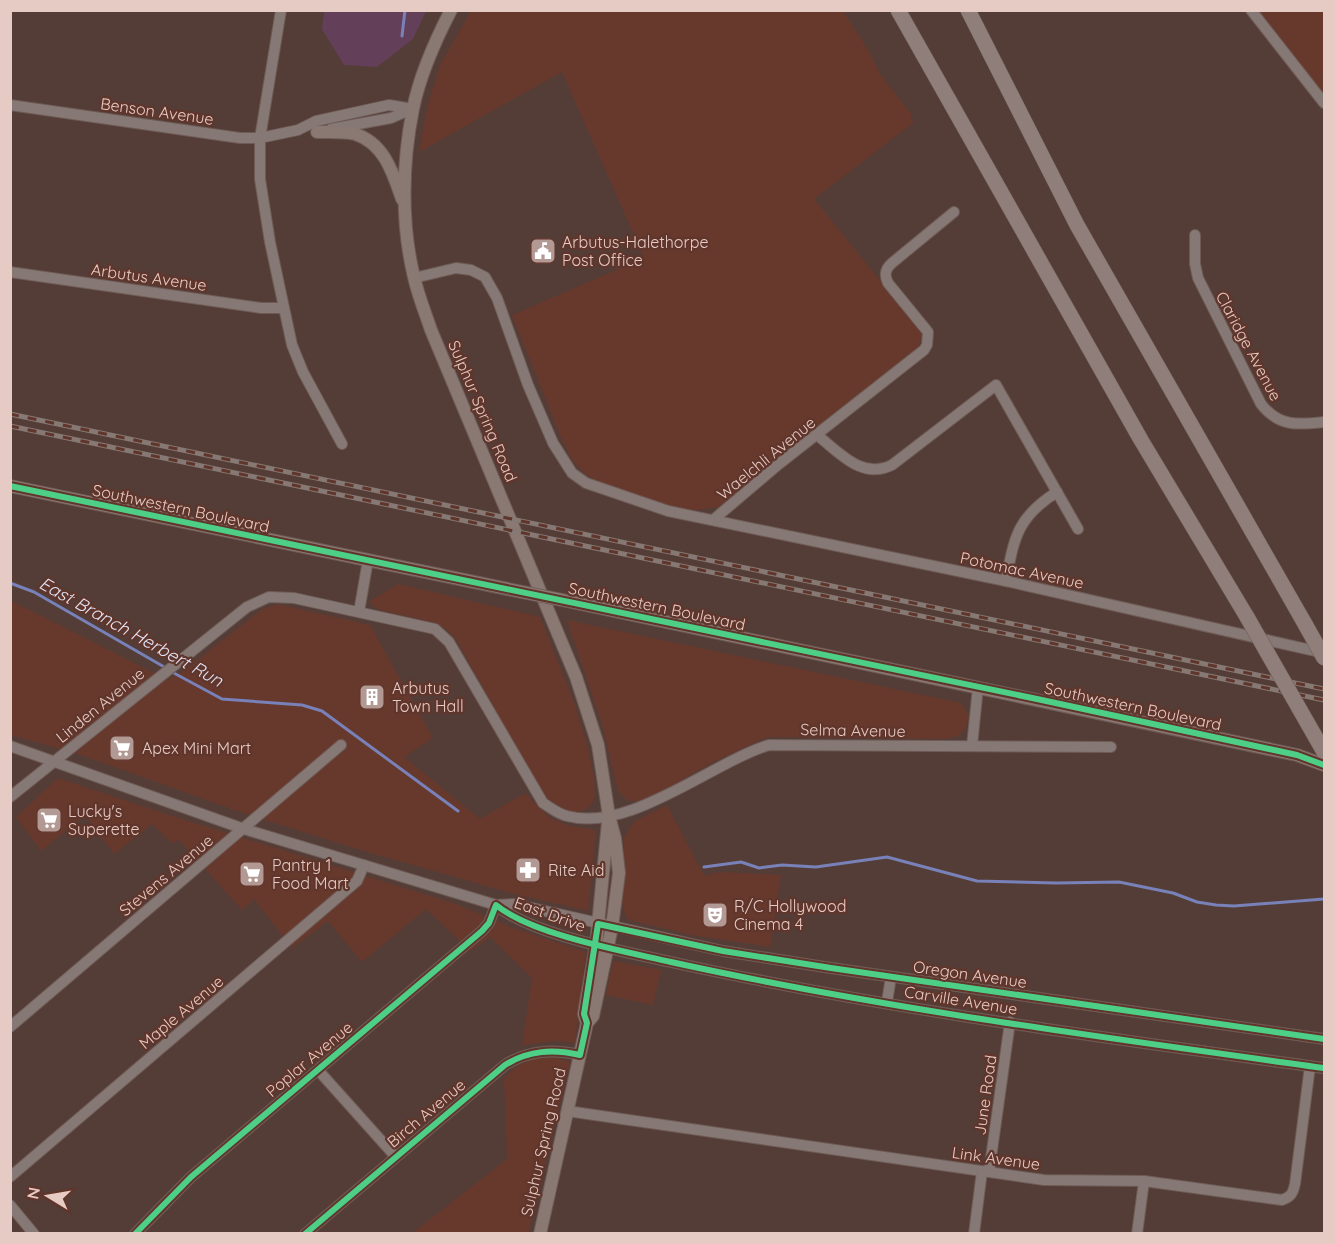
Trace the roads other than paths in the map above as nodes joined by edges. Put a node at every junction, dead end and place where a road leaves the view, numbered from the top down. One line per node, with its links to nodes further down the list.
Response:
1 (281, 10): 11 (street)
2 (451, 10): 8 (main road, Sulphur Spring Road)
3 (898, 10): 35 (highway, bridge)
4 (968, 10): 29 (highway, bridge)
5 (1251, 10): 6 (street)
6 (1324, 103)
7 (10, 105): 11 (street, Benson Avenue)
8 (413, 109): 9 (street, Benson Avenue); 10 (street, Benson Avenue); 12 (main road, Sulphur Spring Road)
9 (298, 130): 10 (street, Benson Avenue); 11 (street, Benson Avenue)
10 (317, 132): 12 (main road)
11 (260, 138): 17 (street)
12 (405, 207): 16 (main road, Sulphur Spring Road)
13 (954, 212): 19 (street, Waelchli Avenue)
14 (1195, 234): 18 (street, Claridge Avenue)
15 (10, 272): 17 (street, Arbutus Avenue)
16 (414, 278): 23 (street, Waelchli Avenue); 40 (main road, Sulphur Spring Road)
17 (283, 308): 20 (street)
18 (1324, 422)
19 (817, 435): 22 (street); 23 (street, Waelchli Avenue)
20 (342, 444)
21 (10, 486): 25 (main road, Southwestern Boulevard)
22 (1057, 492): 24 (street); 26 (street)
23 (713, 520): 26 (street, Potomac Avenue)
24 (1078, 529)
25 (368, 560): 27 (street); 30 (main road, Southwestern Boulevard, bridge)
26 (1006, 581): 28 (street, Potomac Avenue)
27 (359, 612): 37 (street, Linden Avenue); 40 (street)
28 (1324, 653)
29 (1324, 658)
30 (978, 687): 33 (street); 36 (main road, Southwestern Boulevard)
31 (341, 745): 41 (street, Stevens Avenue)
32 (10, 746): 37 (street, East Drive)
33 (972, 746): 34 (street, Selma Avenue); 40 (street, Selma Avenue)
34 (1112, 747)
35 (1324, 754): 36 (main road, Southwestern Boulevard)
36 (1298, 755): 38 (main road, Southwestern Boulevard)
37 (54, 762): 39 (street, Linden Avenue); 41 (street, East Drive)
38 (1324, 765)
39 (10, 797)
40 (609, 816): 44 (main road, Sulphur Spring Road); 45 (main road, Sulphur Spring Road)
41 (244, 829): 42 (street, East Drive); 50 (street, Stevens Avenue)
42 (364, 865): 43 (street, East Drive); 59 (street, Maple Avenue)
43 (496, 905): 44 (street, East Drive); 46 (street, East Drive); 55 (street, Poplar Avenue)
44 (598, 924): 45 (street, East Drive); 46 (main road, Sulphur Spring Road)
45 (612, 927): 46 (main road, Sulphur Spring Road); 47 (street, Oregon Avenue)
46 (602, 946): 48 (street, Carville Avenue); 52 (main road, Sulphur Spring Road)
47 (891, 977): 48 (street); 51 (street, Oregon Avenue)
48 (886, 1002): 49 (street, Carville Avenue)
49 (1010, 1022): 53 (street, Carville Avenue); 58 (street, June Road)
50 (10, 1027)
51 (1324, 1039)
52 (580, 1055): 56 (main road, Sulphur Spring Road); 57 (street, Birch Avenue)
53 (1310, 1066): 54 (street, Carville Avenue); 60 (street, Link Avenue)
54 (1324, 1068)
55 (318, 1070): 57 (street); 63 (street, Poplar Avenue)
56 (567, 1111): 58 (street, Link Avenue); 65 (main road, Sulphur Spring Road)
57 (395, 1156): 64 (street, Birch Avenue)
58 (986, 1172): 60 (street, Link Avenue); 66 (street, June Road)
59 (10, 1177)
60 (1144, 1182): 67 (street)
61 (10, 1205): 62 (street)
62 (34, 1233)
63 (135, 1233)
64 (305, 1233)
65 (540, 1233)
66 (974, 1233)
67 (1137, 1233)

